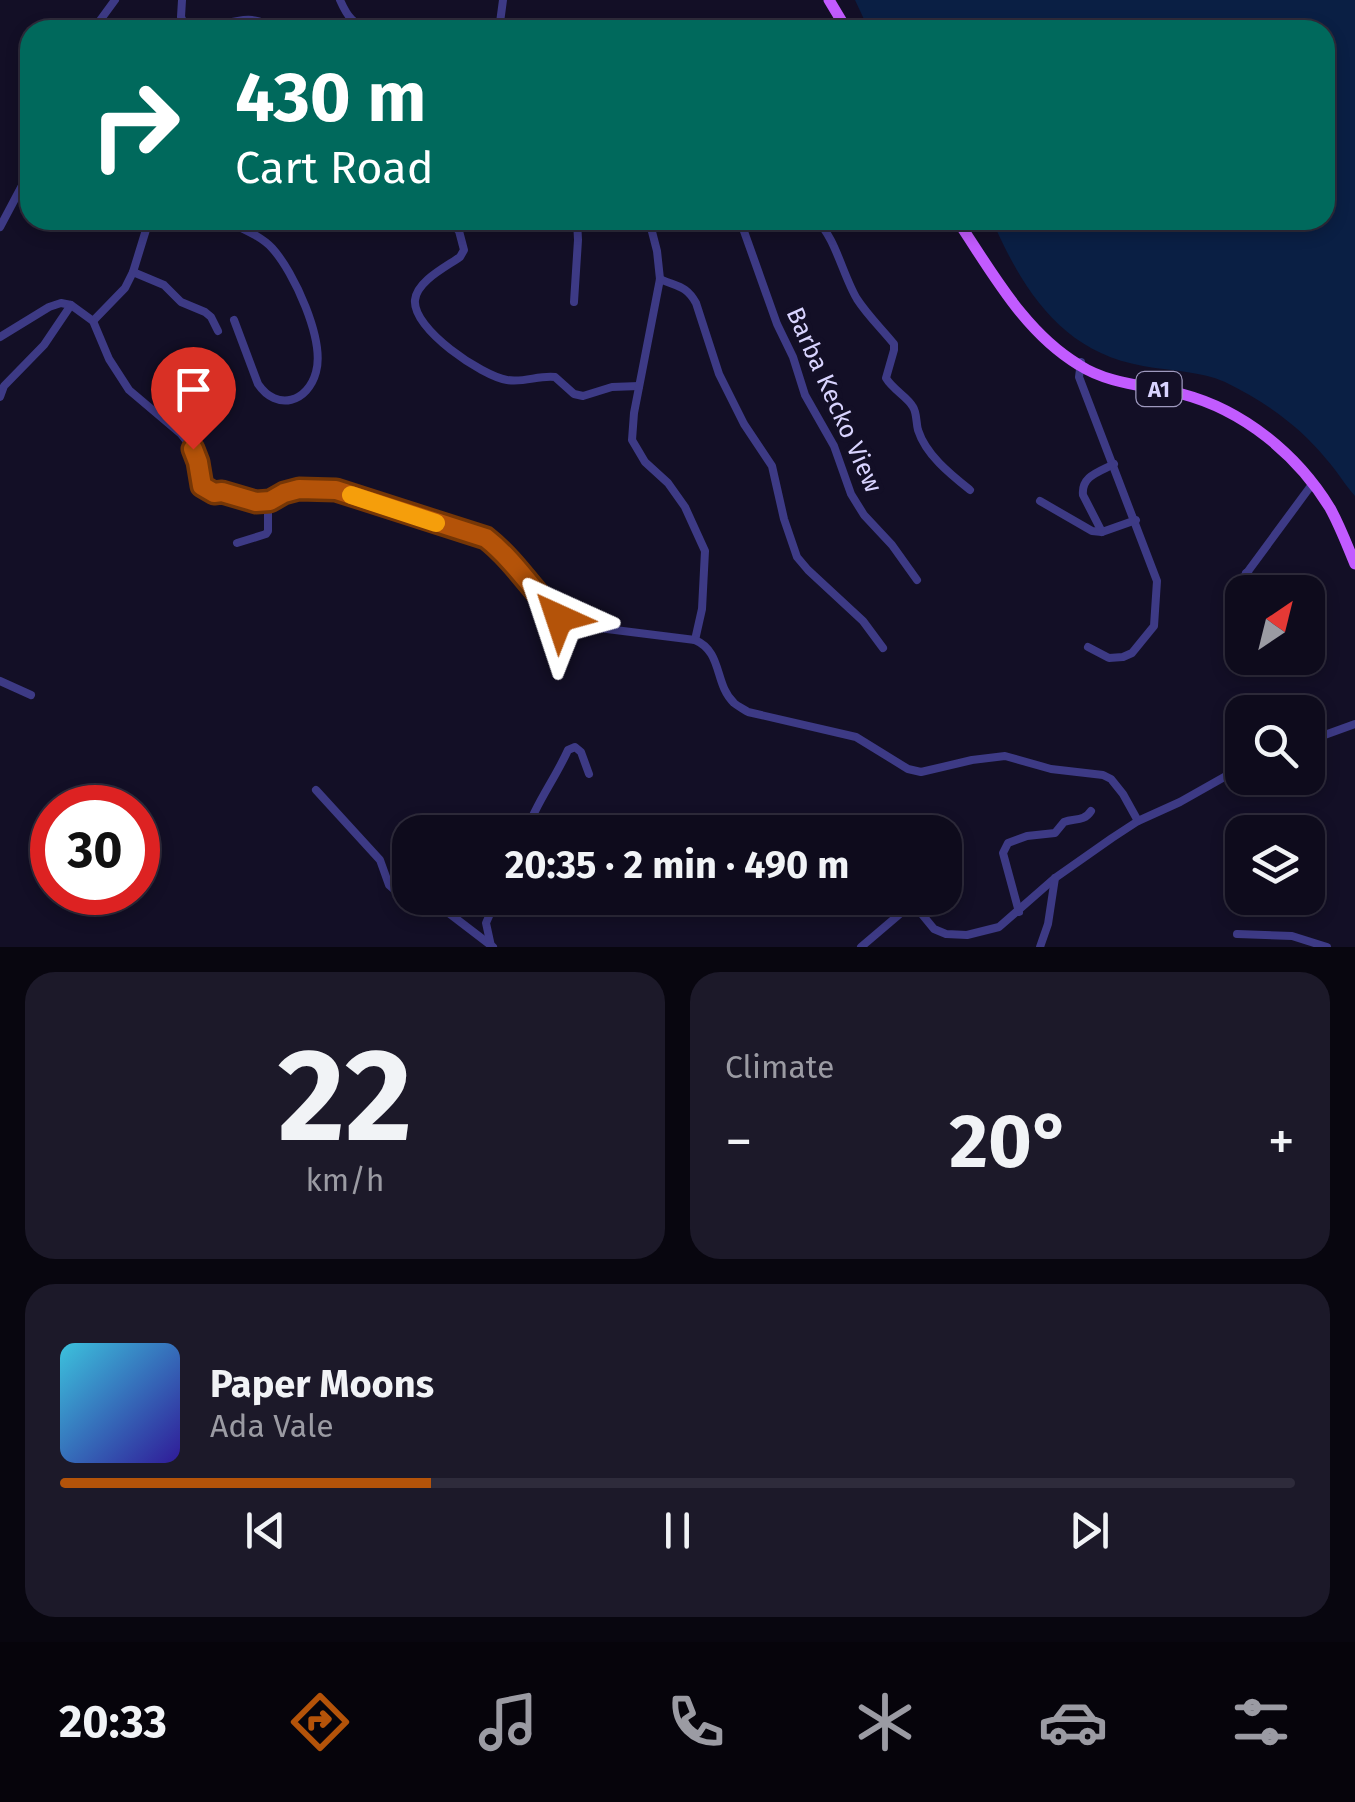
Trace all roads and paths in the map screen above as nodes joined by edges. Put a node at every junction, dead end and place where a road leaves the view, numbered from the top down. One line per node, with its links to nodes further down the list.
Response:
1 (818, 0): 2 (street)
2 (832, 5)
3 (20, 189): 4 (street)
4 (0, 227)
5 (145, 230): 13 (street)
6 (243, 230): 17 (street)
7 (458, 230): 22 (street)
8 (578, 230): 15 (street)
9 (652, 230): 14 (street)
10 (744, 230): 36 (street, Barba Kecko View)
11 (827, 230): 26 (street)
12 (967, 230): 21 (main road, A1)
13 (133, 272): 18 (street); 19 (street)
14 (660, 279): 22 (street); 39 (street)
15 (574, 302)
16 (71, 305): 18 (street); 20 (street); 23 (street)
17 (234, 320)
18 (93, 321): 27 (street)
19 (218, 331)
20 (0, 337)
21 (1080, 364): 24 (street); 25 (main road, A1)
22 (640, 386): 37 (street)
23 (0, 397)
24 (1114, 464): 29 (street); 30 (street)
25 (1314, 481): 32 (main road, A1); 33 (main road, A1); 34 (street)
26 (970, 490)
27 (268, 501): 31 (street); 37 (street)
28 (1040, 501): 30 (street)
29 (1136, 520): 30 (street); 38 (street)
30 (1102, 532)
31 (238, 543)
32 (1355, 551)
33 (1355, 564)
34 (1246, 573): 35 (street)
35 (1249, 575)
36 (917, 580)
37 (695, 640): 49 (street)
38 (1088, 647)
39 (883, 648)
40 (0, 681): 41 (street)
41 (31, 695)
42 (1355, 724): 43 (street)
43 (1325, 735)
44 (589, 774): 48 (street)
45 (1225, 777): 49 (street)
46 (316, 790): 51 (street)
47 (1091, 812): 52 (street)
48 (532, 815)
49 (1138, 821): 50 (street)
50 (1055, 878): 52 (street); 58 (street)
51 (392, 887)
52 (1019, 912): 57 (street)
53 (450, 915): 56 (street)
54 (490, 915): 56 (street)
55 (1236, 934): 59 (street)
56 (492, 946)
57 (861, 947)
58 (1040, 947)
59 (1327, 947)

